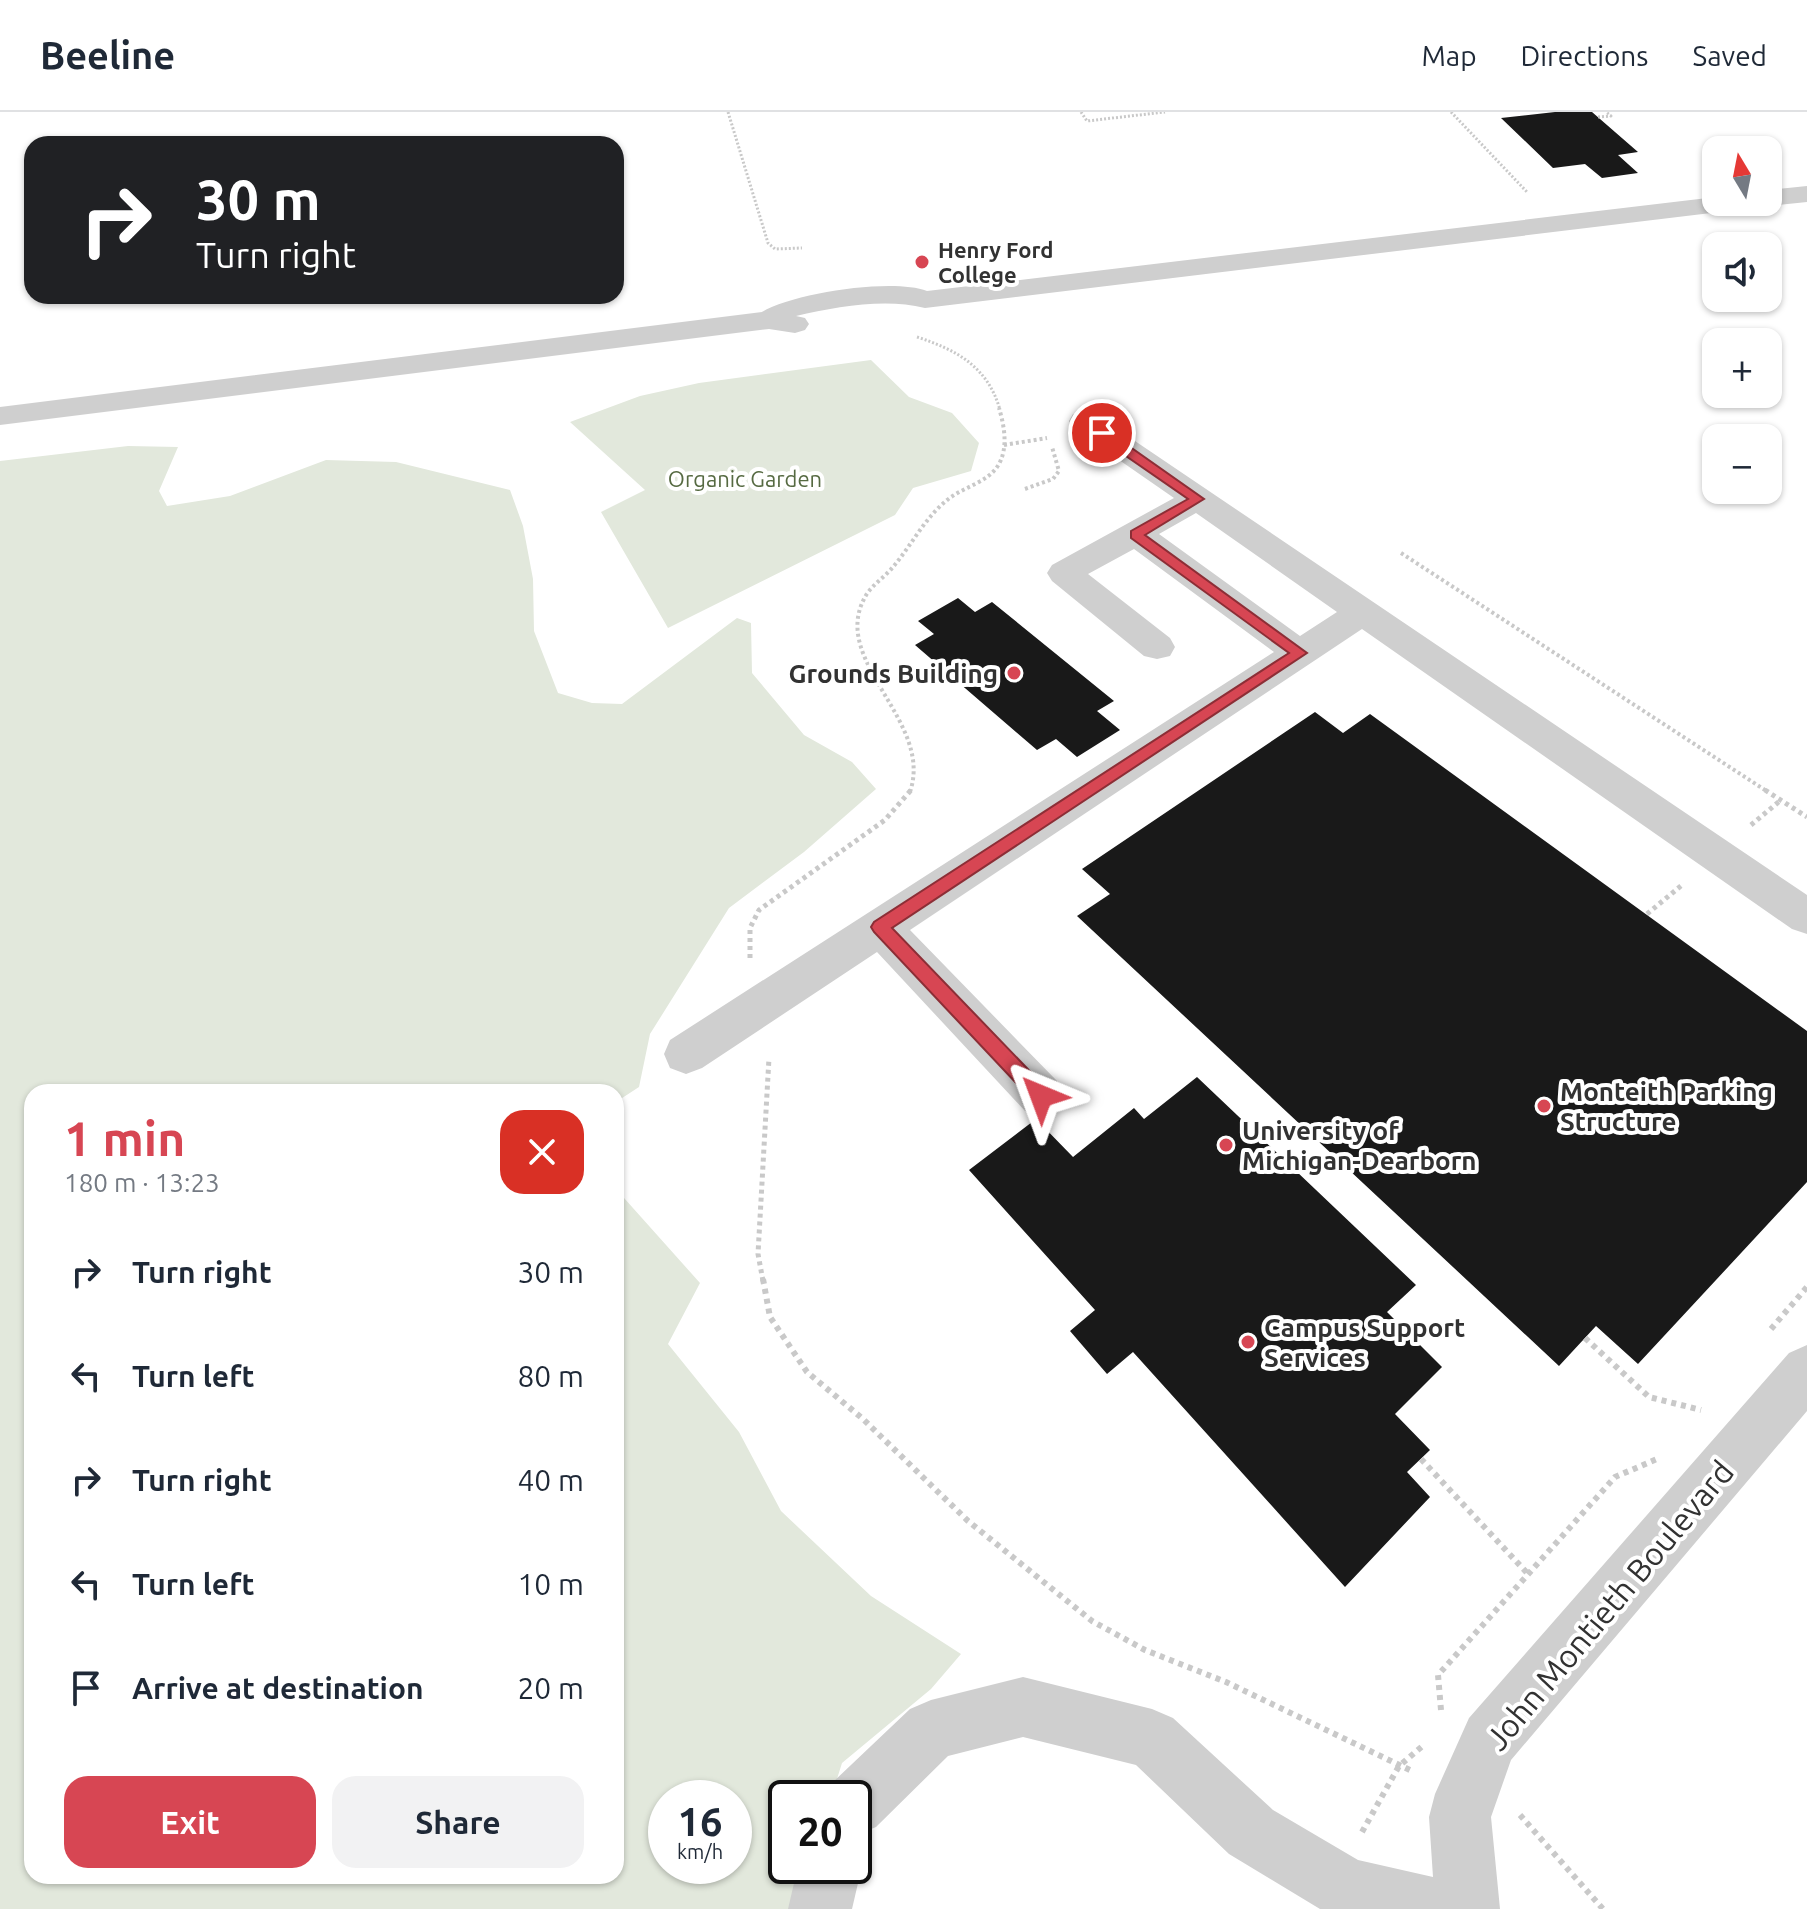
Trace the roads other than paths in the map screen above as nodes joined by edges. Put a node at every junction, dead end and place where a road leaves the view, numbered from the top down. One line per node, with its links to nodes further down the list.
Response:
1 (1807, 194): 2 (street)
2 (1782, 197)
3 (1702, 206): 4 (street)
4 (0, 416)
5 (1084, 421): 6 (street)
6 (1197, 499): 7 (street); 8 (street)
7 (1136, 534): 9 (street); 10 (street)
8 (1362, 612): 10 (street); 11 (street)
9 (1157, 647)
10 (1299, 653): 12 (street)
11 (1807, 917)
12 (880, 927): 13 (street); 14 (street)
13 (686, 1054)
14 (1041, 1096)
15 (1807, 1371): 20 (street, John Montieth Boulevard)
16 (872, 1787): 19 (street)
17 (826, 1884): 18 (street)
18 (820, 1909)
19 (1433, 1909)
20 (1468, 1909)

